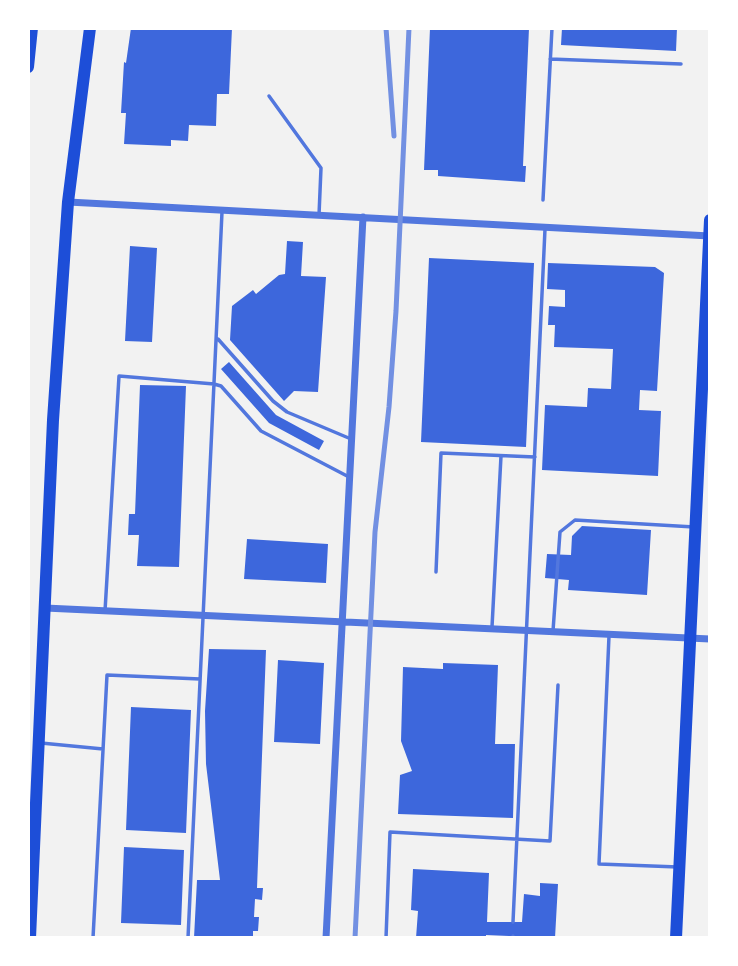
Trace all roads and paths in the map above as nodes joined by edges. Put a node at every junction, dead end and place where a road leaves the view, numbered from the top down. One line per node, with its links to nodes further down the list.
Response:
1 (32, 28): 6 (main road)
2 (90, 28): 9 (main road)
3 (552, 28): 4 (lane)
4 (550, 59): 5 (lane); 8 (lane)
5 (681, 64)
6 (28, 66)
7 (269, 96): 11 (lane)
8 (543, 200)
9 (68, 202): 10 (street); 24 (main road)
10 (222, 210): 11 (street); 16 (lane)
11 (319, 215): 12 (street)
12 (363, 217): 14 (street); 18 (street)
13 (710, 220): 15 (main road)
14 (545, 227): 15 (street); 20 (lane)
15 (710, 236): 22 (main road)
16 (216, 337): 17 (lane); 18 (lane)
17 (214, 384): 21 (lane); 25 (lane); 26 (lane)
18 (351, 439): 21 (street)
19 (501, 455): 20 (lane); 23 (lane); 28 (lane)
20 (536, 457): 29 (lane)
21 (349, 477): 27 (street)
22 (696, 527): 30 (lane); 32 (main road)
23 (436, 572)
24 (45, 608): 25 (street); 36 (main road)
25 (105, 611): 26 (street)
26 (203, 617): 27 (street); 34 (lane)
27 (341, 623): 28 (street); 44 (street)
28 (492, 629): 29 (street)
29 (528, 630): 30 (street); 38 (lane)
30 (553, 631): 31 (street)
31 (609, 634): 32 (street); 39 (lane)
32 (691, 638): 33 (street); 39 (main road)
33 (710, 639)
34 (200, 679): 37 (lane); 43 (lane)
35 (558, 685): 38 (lane)
36 (39, 743): 37 (lane); 41 (main road)
37 (103, 749): 42 (lane)
38 (518, 839): 40 (lane); 45 (lane)
39 (679, 867): 46 (main road)
40 (513, 922)
41 (30, 938)
42 (93, 938)
43 (188, 938)
44 (326, 938)
45 (386, 938)
46 (676, 938)

